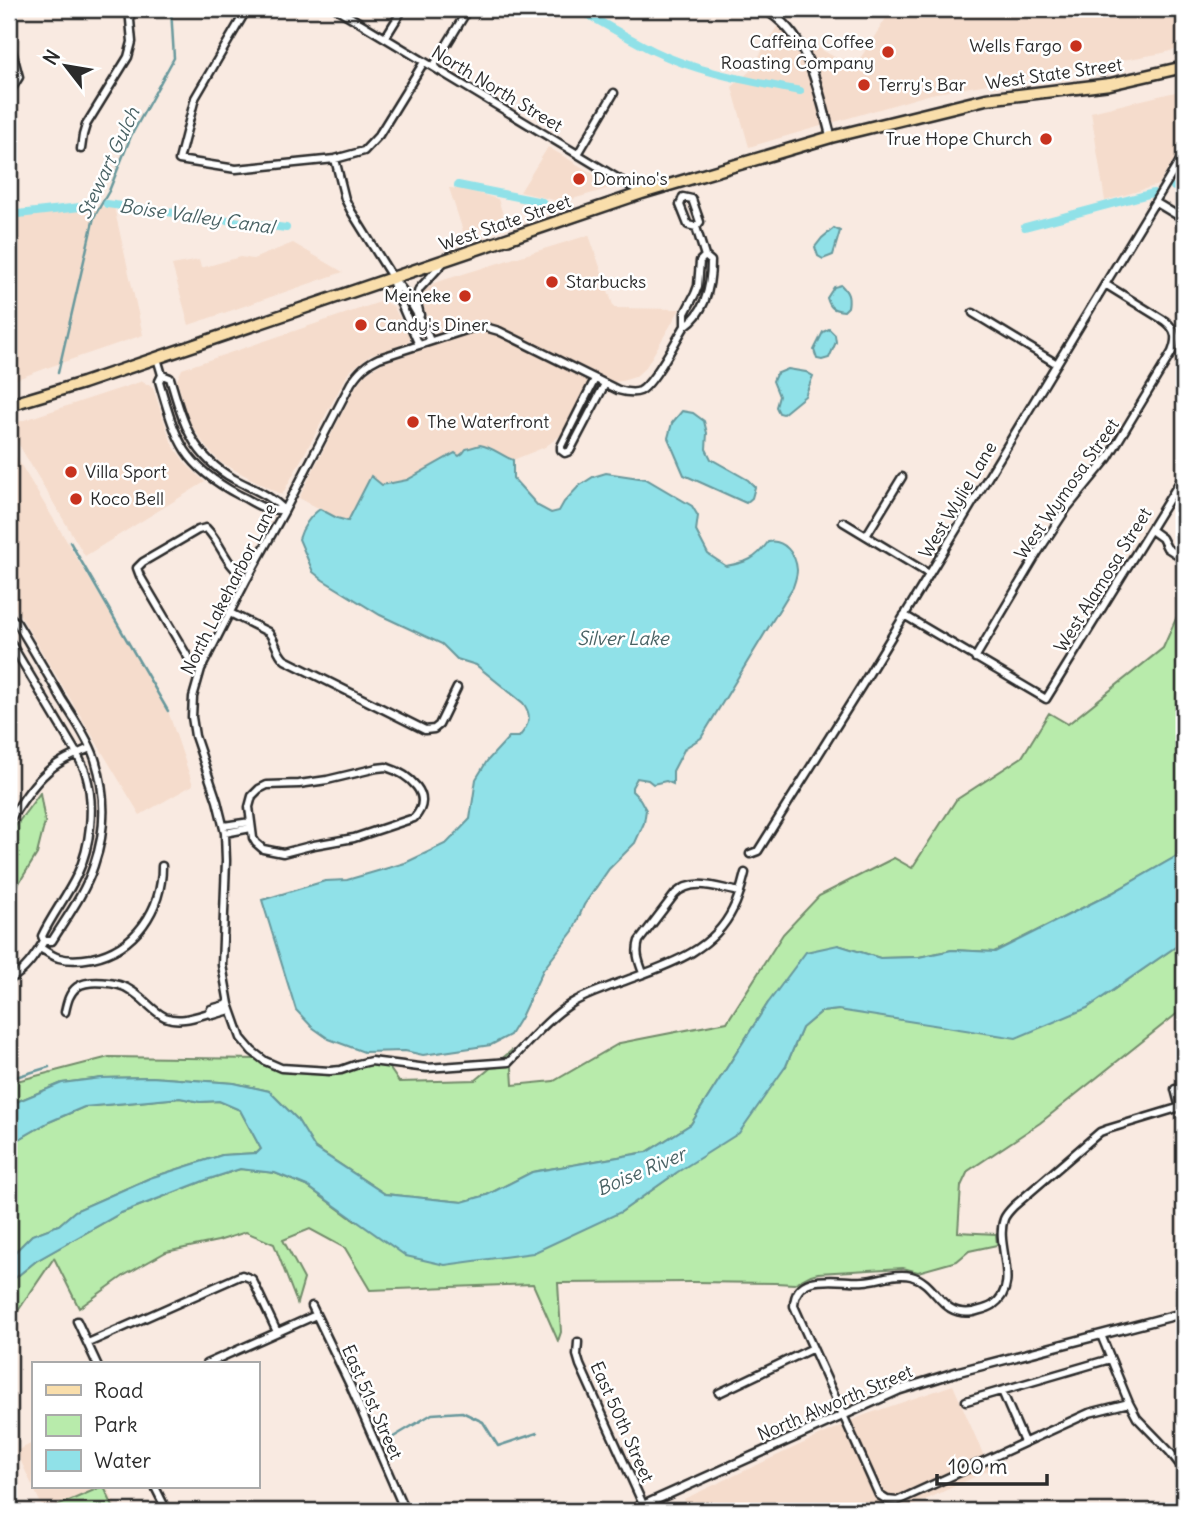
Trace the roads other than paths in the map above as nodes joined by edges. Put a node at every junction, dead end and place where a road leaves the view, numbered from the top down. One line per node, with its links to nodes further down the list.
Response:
1 (129, 9): 15 (street)
2 (247, 9): 18 (street)
3 (337, 9): 7 (street, North North Street)
4 (403, 9): 7 (street)
5 (764, 9): 14 (street)
6 (464, 16): 10 (street)
7 (385, 38): 9 (street, North North Street)
8 (9, 40): 12 (street)
9 (424, 62): 10 (street, North North Street); 18 (street)
10 (432, 66): 16 (street, North North Street)
11 (1184, 67): 14 (main road, West State Street)
12 (9, 93)
13 (614, 93): 16 (street)
14 (831, 137): 19 (main road, West State Street)
15 (81, 149)
16 (578, 154): 20 (street, North North Street)
17 (1184, 154): 22 (street, West Wylie Lane)
18 (335, 159): 27 (street)
19 (680, 183): 20 (main road, West State Street); 21 (street, North Lakeharbor Lane)
20 (642, 193): 26 (main road, West State Street)
21 (683, 197): 24 (street, North Lakeharbor Lane); 24 (street, North Lakeharbor Lane)
22 (1155, 202): 23 (street); 28 (street, West Wylie Lane)
23 (1184, 217)
24 (696, 227): 25 (street, North Lakeharbor Lane)
25 (705, 256): 31 (street, North Lakeharbor Lane); 31 (street, North Lakeharbor Lane)
26 (446, 259): 27 (main road, West State Street); 30 (street)
27 (392, 277): 30 (street); 33 (street); 34 (main road, West State Street)
28 (1105, 284): 35 (street, West Wylie Lane); 53 (street, West Wymosa Street)
29 (973, 313): 35 (street)
30 (423, 324): 32 (street)
31 (685, 326): 38 (street, North Lakeharbor Lane)
32 (430, 341): 33 (street, North Lakeharbor Lane); 37 (street, North Lakeharbor Lane)
33 (419, 345): 42 (street, North Lakeharbor Lane)
34 (157, 358): 36 (street); 39 (main road, West State Street)
35 (1057, 364): 47 (street, West Wylie Lane)
36 (162, 375): 42 (street); 42 (street)
37 (595, 379): 38 (street, North Lakeharbor Lane); 38 (street)
38 (605, 384)
39 (9, 405)
40 (1184, 475): 44 (street, West Alamosa Street)
41 (902, 477): 45 (street)
42 (285, 510): 48 (street, North Lakeharbor Lane)
43 (844, 522): 45 (street)
44 (1151, 530): 46 (street); 53 (street, West Alamosa Street)
45 (866, 536): 47 (street)
46 (1184, 559)
47 (929, 574): 50 (street, West Wylie Lane)
48 (247, 579): 49 (street, North Lakeharbor Lane); 54 (street)
49 (230, 613): 54 (street, North Lakeharbor Lane); 55 (street)
50 (904, 615): 53 (street); 61 (street, West Wylie Lane)
51 (9, 616): 56 (street)
52 (9, 640): 57 (street)
53 (975, 658)
54 (201, 669): 60 (street, North Lakeharbor Lane)
55 (457, 688)
56 (90, 748): 57 (street); 65 (street)
57 (77, 754): 58 (street); 65 (street)
58 (9, 821)
59 (250, 825): 59 (street); 60 (street)
60 (225, 830): 68 (street, North Lakeharbor Lane)
61 (750, 854)
62 (162, 866): 65 (street)
63 (745, 873): 64 (street, North Lakeharbor Lane)
64 (740, 892): 66 (street, North Lakeharbor Lane); 66 (street)
65 (42, 944): 67 (street)
66 (643, 973): 68 (street, North Lakeharbor Lane)
67 (9, 980)
68 (230, 1007): 69 (street)
69 (65, 1012)
70 (1175, 1088): 71 (street)
71 (1182, 1107): 72 (street)
72 (1002, 1294): 73 (street); 82 (street)
73 (1012, 1299)
74 (312, 1306): 76 (street, East 51st Street)
75 (1184, 1313): 79 (street, North Alworth Street)
76 (316, 1315): 78 (street); 96 (street, East 51st Street)
77 (77, 1321): 81 (street)
78 (277, 1332): 81 (street); 85 (street)
79 (1101, 1335): 83 (street); 90 (street, North Alworth Street)
80 (578, 1342): 94 (street, East 50th Street)
81 (88, 1343): 84 (street)
82 (813, 1349): 87 (street); 90 (street)
83 (1111, 1359): 86 (street); 89 (street)
84 (96, 1362)
85 (210, 1362)
86 (1002, 1391): 88 (street); 91 (street)
87 (719, 1393)
88 (966, 1401)
89 (1129, 1403): 91 (street); 92 (street)
90 (843, 1415): 91 (street); 94 (street, North Alworth Street)
91 (1024, 1442)
92 (1184, 1470)
93 (156, 1488): 95 (street)
94 (645, 1508): 97 (street, North Alworth Street)
95 (167, 1511)
96 (405, 1511)
97 (631, 1511)

